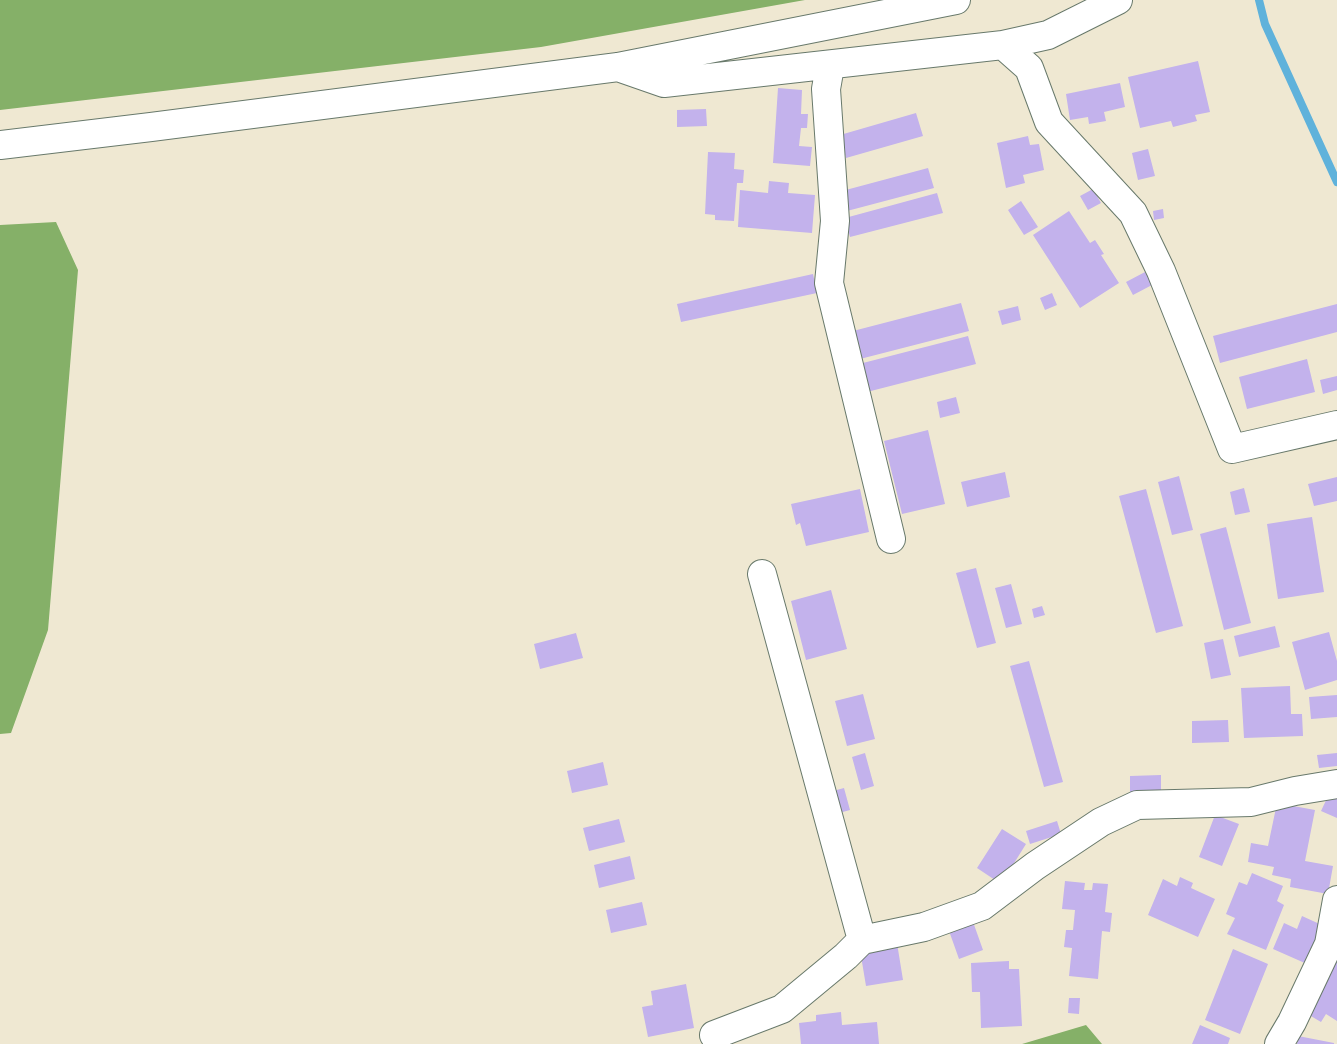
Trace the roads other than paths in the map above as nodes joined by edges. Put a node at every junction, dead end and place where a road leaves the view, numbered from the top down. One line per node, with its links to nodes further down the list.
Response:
1 (956, 0): 5 (street)
2 (1118, 0): 3 (street)
3 (1003, 45): 4 (street); 7 (street)
4 (830, 66): 5 (street); 8 (street)
5 (618, 67): 6 (street)
6 (0, 145)
7 (1337, 425)
8 (891, 539)
9 (762, 574): 12 (street)
10 (1337, 784): 12 (street)
11 (1337, 900): 14 (street)
12 (862, 940): 13 (street)
13 (714, 1035)
14 (1279, 1044)

